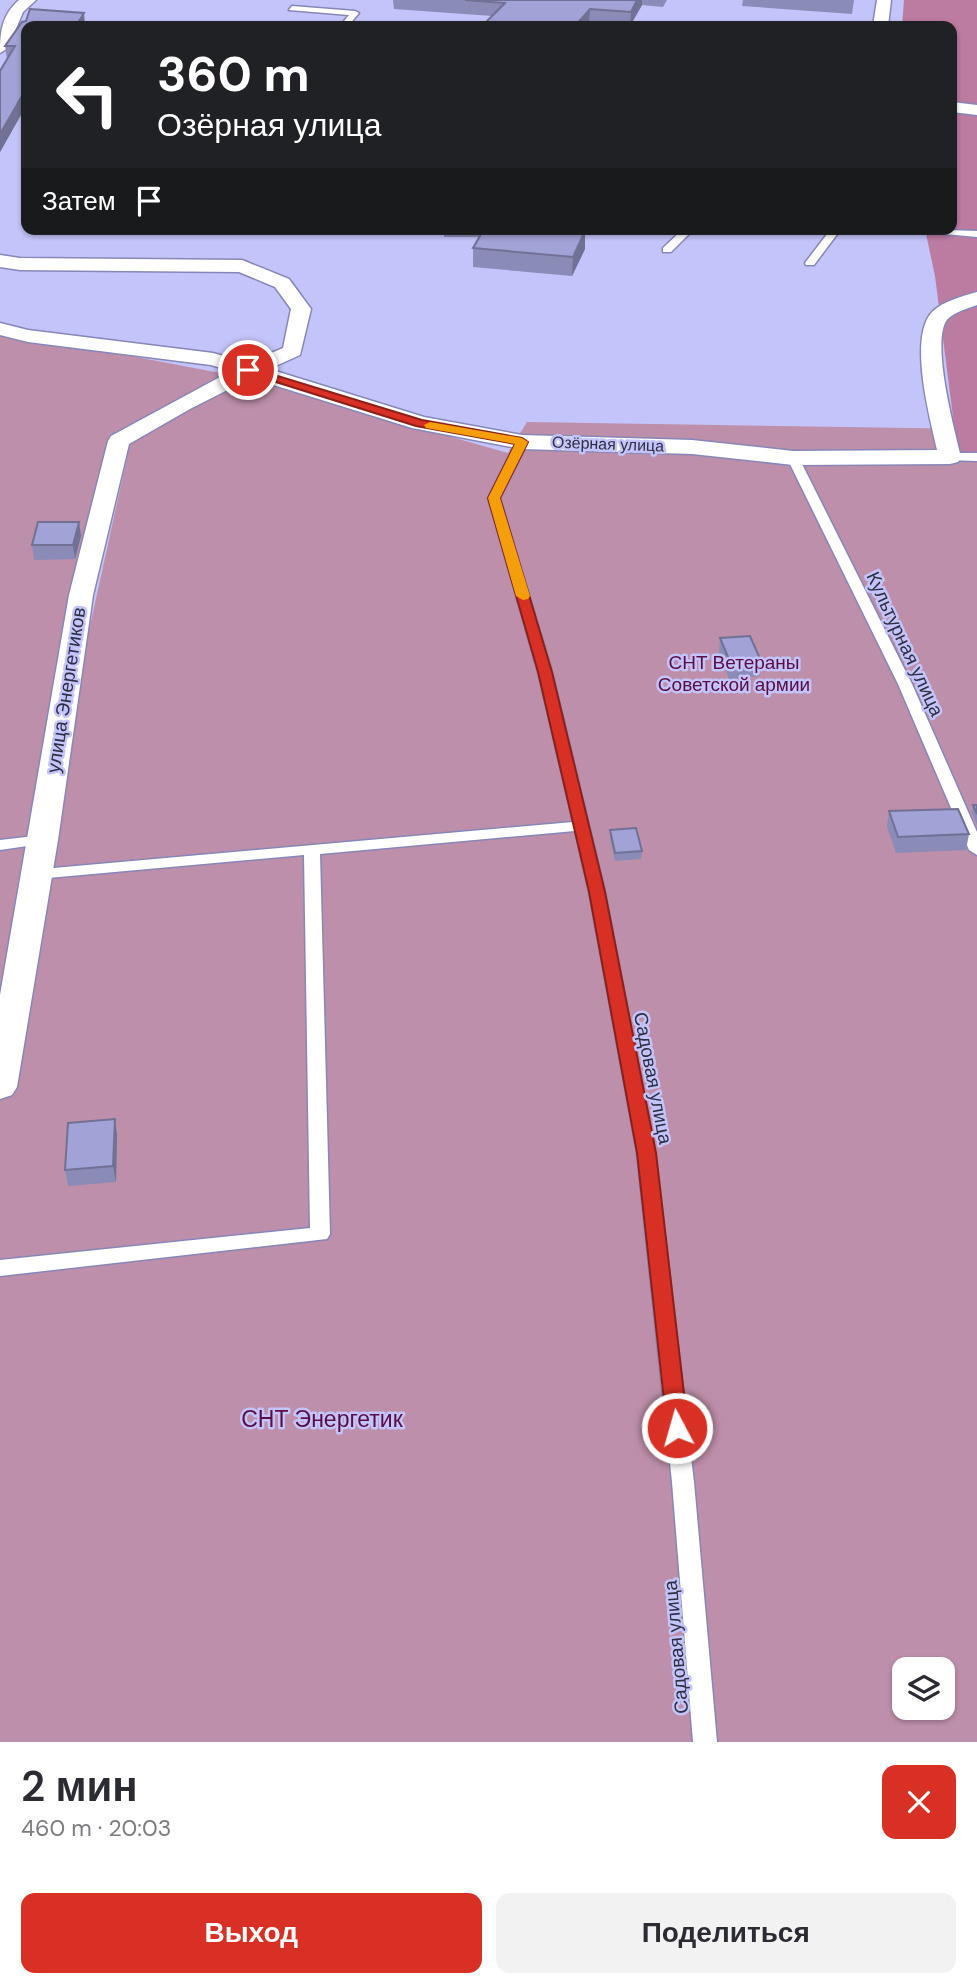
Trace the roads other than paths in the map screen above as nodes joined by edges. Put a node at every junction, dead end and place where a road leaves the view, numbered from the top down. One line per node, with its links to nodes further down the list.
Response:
1 (29, 0): 6 (street)
2 (884, 0): 5 (street)
3 (292, 8): 4 (lane)
4 (348, 21)
5 (882, 21)
6 (0, 48)
7 (957, 108): 8 (street)
8 (977, 110)
9 (957, 232): 10 (lane)
10 (977, 234)
11 (683, 235): 13 (lane)
12 (831, 235): 15 (lane)
13 (667, 250)
14 (0, 261): 18 (street, улица Энергетиков)
15 (810, 263)
16 (977, 298): 20 (street)
17 (0, 329): 18 (street, Озёрная улица)
18 (248, 370): 19 (street, Озёрная улица); 24 (street, улица Энергетиков)
19 (522, 442): 22 (street, Озёрная улица); 23 (lane, Садовая улица)
20 (950, 457): 21 (lane, Озёрная улица); 22 (street, Озёрная улица)
21 (977, 457)
22 (793, 458): 27 (lane, Культурная улица)
23 (581, 826): 26 (lane); 31 (lane, Садовая улица)
24 (43, 839): 25 (lane); 28 (street, улица Энергетиков)
25 (0, 845)
26 (312, 849): 28 (lane); 30 (lane)
27 (977, 850)
28 (37, 874): 29 (street, улица Энергетиков)
29 (0, 1087)
30 (0, 1268)
31 (705, 1742)

